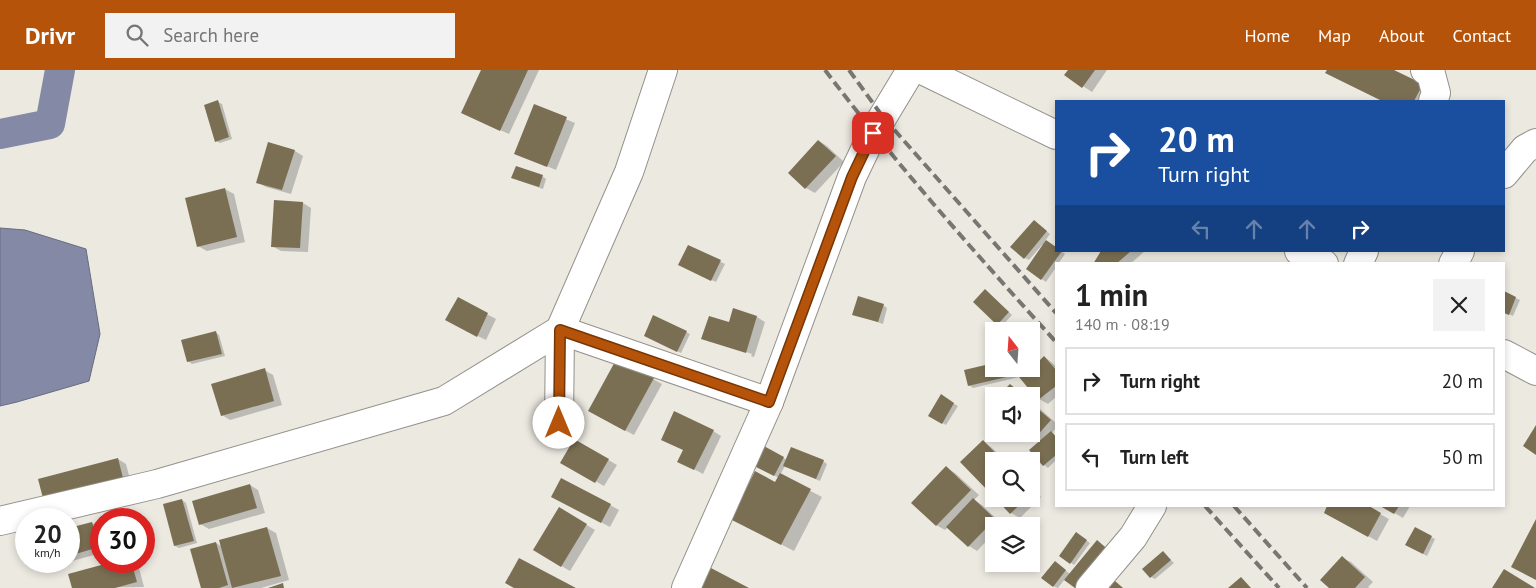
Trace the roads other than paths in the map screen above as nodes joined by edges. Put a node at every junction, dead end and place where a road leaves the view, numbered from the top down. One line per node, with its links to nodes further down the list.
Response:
1 (663, 70): 11 (street)
2 (911, 70): 14 (street)
3 (922, 70): 6 (street)
4 (1425, 70): 5 (street)
5 (1433, 100)
6 (1055, 135)
7 (1536, 143): 8 (street)
8 (1505, 173)
9 (1301, 252): 10 (street)
10 (1320, 262)
11 (560, 330): 14 (street); 15 (street); 17 (street)
12 (1505, 355): 13 (street)
13 (1536, 371)
14 (769, 402): 18 (street)
15 (559, 423)
16 (1151, 507): 19 (street)
17 (0, 521)
18 (686, 588)
19 (1090, 588)

